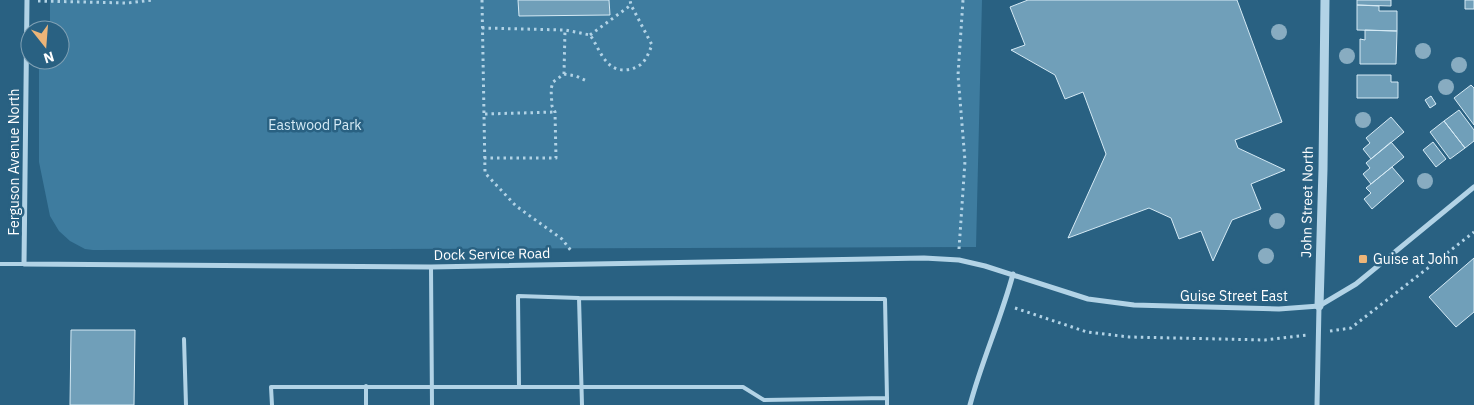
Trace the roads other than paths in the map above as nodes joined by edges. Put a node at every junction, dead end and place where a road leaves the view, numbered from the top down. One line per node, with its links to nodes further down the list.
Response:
1 (27, 0): 6 (street, Ferguson Avenue North)
2 (1325, 0): 10 (street, John Street North)
3 (1474, 187): 10 (street, Guise Street East)
4 (959, 260): 7 (street, Dock Service Road); 8 (street, Guise Street East)
5 (0, 264): 6 (lane)
6 (24, 264): 7 (street, Dock Service Road)
7 (431, 267): 13 (lane)
8 (1014, 274): 10 (street, Guise Street East); 24 (street)
9 (579, 298): 14 (lane); 15 (lane); 16 (lane)
10 (1319, 306): 25 (street, John Street North)
11 (184, 339): 18 (lane)
12 (366, 386): 13 (lane); 19 (lane); 20 (lane)
13 (432, 386): 14 (lane); 21 (lane)
14 (519, 386): 15 (lane)
15 (582, 387): 17 (lane); 22 (lane)
16 (888, 398): 17 (lane); 23 (lane)
17 (764, 403)
18 (186, 405)
19 (272, 405)
20 (366, 405)
21 (432, 405)
22 (582, 405)
23 (887, 405)
24 (970, 405)
25 (1317, 405)

